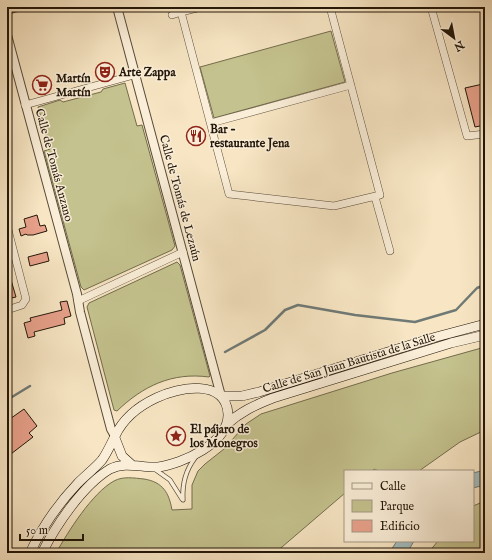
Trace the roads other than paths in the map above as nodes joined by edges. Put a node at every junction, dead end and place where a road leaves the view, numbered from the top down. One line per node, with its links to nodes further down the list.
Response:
1 (17, 7): 6 (street)
2 (117, 7): 10 (street, Calle de Tomás de Lezaún)
3 (201, 7): 7 (street)
4 (330, 7): 11 (street)
5 (431, 7): 14 (street)
6 (7, 10)
7 (181, 12): 8 (street); 13 (street)
8 (172, 15)
9 (7, 35): 12 (street, Calle de Tomás Anzano)
10 (134, 75): 12 (street); 18 (street, Calle de Tomás de Lezaún)
11 (351, 85): 13 (street); 15 (street)
12 (25, 105): 19 (street, Calle de Tomás Anzano)
13 (211, 123): 15 (street)
14 (485, 134)
15 (375, 197): 17 (street)
16 (7, 226): 20 (street)
17 (390, 251)
18 (182, 252): 19 (street); 23 (street, Calle de Tomás de Lezaún)
19 (78, 301): 25 (street, Calle de Tomás Anzano)
20 (7, 310)
21 (485, 324): 23 (main road, Calle de San Juan Bautista de la Salle)
22 (485, 335): 24 (main road, Calle de San Juan Bautista de la Salle)
23 (221, 396): 24 (main road); 25 (main road, Calle de San Juan Bautista de la Salle)
24 (226, 425): 26 (main road, Calle de San Juan Bautista de la Salle)
25 (115, 437): 27 (main road); 29 (main road, Calle de San Juan Bautista de la Salle)
26 (202, 450): 28 (main road, Calle de San Juan Bautista de la Salle); 28 (lane)
27 (132, 465): 28 (main road, Calle de San Juan Bautista de la Salle); 30 (main road, Calle de San Juan Bautista de la Salle)
28 (152, 467)
29 (30, 553)
30 (42, 553)

